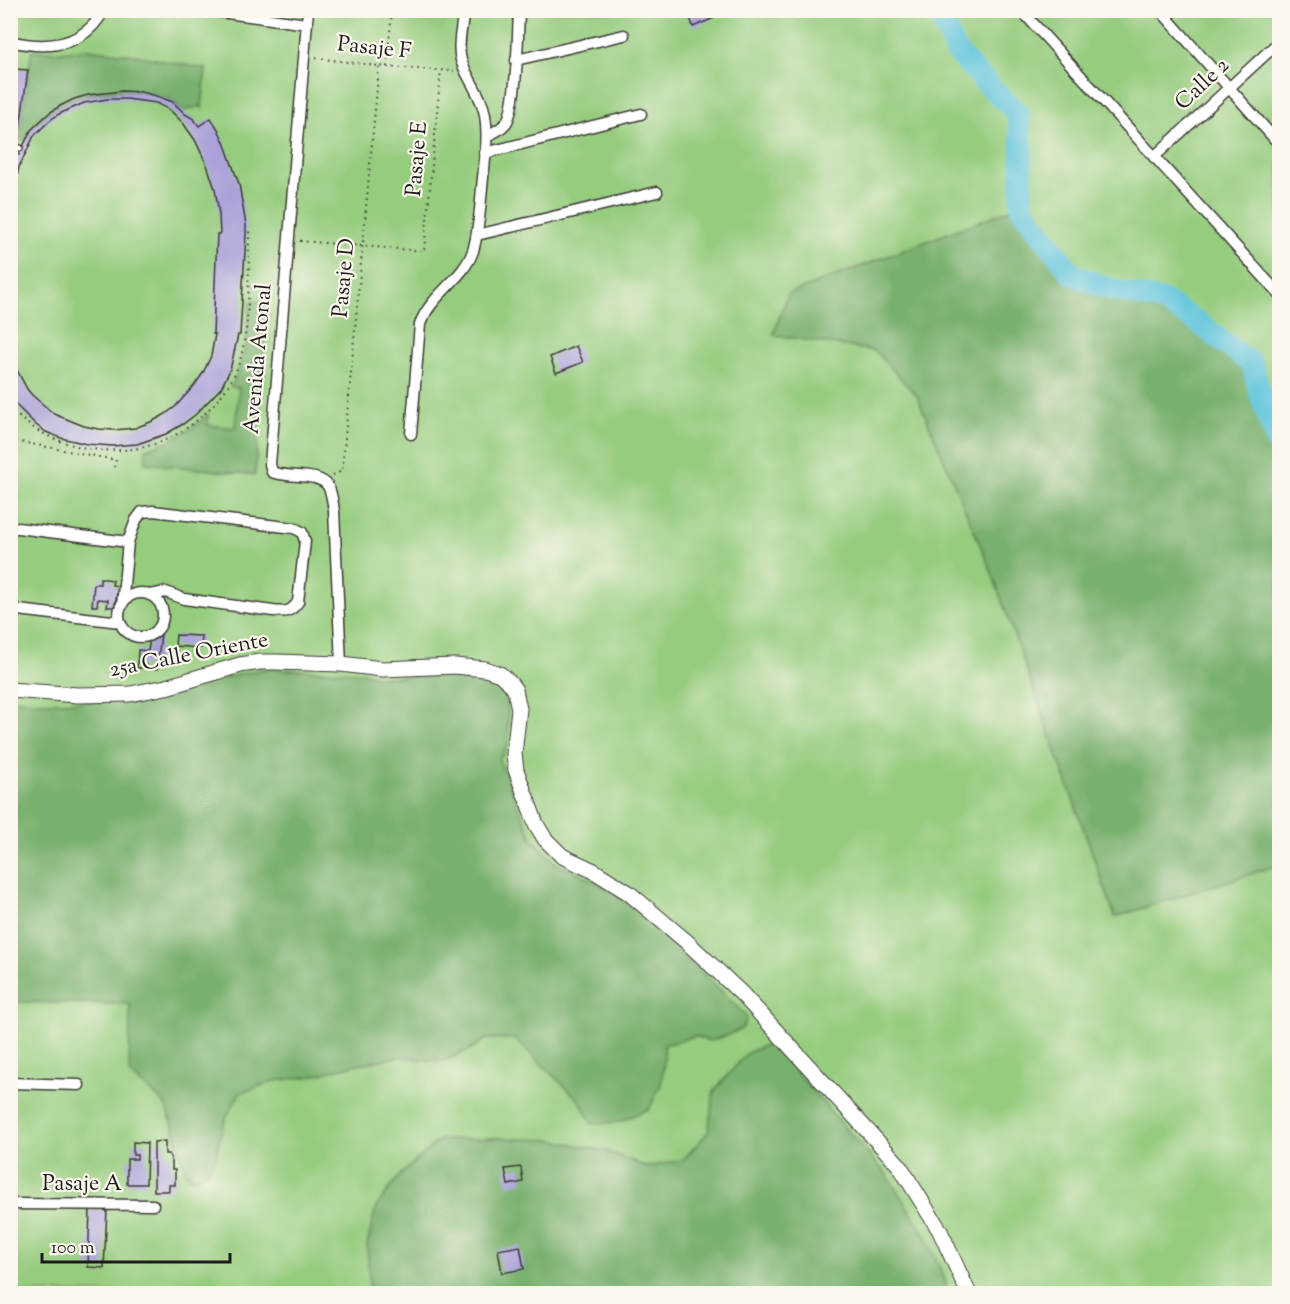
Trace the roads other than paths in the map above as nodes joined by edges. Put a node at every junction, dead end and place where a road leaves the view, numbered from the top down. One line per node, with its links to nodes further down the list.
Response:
1 (104, 10): 10 (street)
2 (308, 10): 8 (street, Avenida Atonal)
3 (464, 10): 15 (street)
4 (519, 10): 12 (street)
5 (1021, 10): 20 (street)
6 (1160, 10): 13 (street)
7 (212, 11): 8 (street)
8 (307, 24): 34 (street, Avenida Atonal)
9 (624, 35): 12 (street)
10 (10, 41)
11 (1280, 41): 13 (street, Calle 2)
12 (516, 60): 15 (street)
13 (1229, 88): 16 (street); 20 (street, Calle 2)
14 (641, 114): 19 (street)
15 (487, 136): 19 (street)
16 (1280, 145)
17 (10, 146): 18 (lane)
18 (21, 148)
19 (485, 153): 22 (street)
20 (1154, 157): 23 (street)
21 (657, 192): 22 (street)
22 (477, 235): 24 (street)
23 (1280, 295)
24 (411, 434)
25 (10, 527): 26 (street)
26 (128, 542): 27 (street); 29 (street)
27 (125, 571): 28 (street); 30 (street)
28 (146, 594): 29 (street); 30 (street); 32 (street)
29 (184, 599): 32 (street)
30 (122, 606): 33 (street)
31 (10, 609): 33 (street)
32 (162, 610): 33 (street)
33 (120, 622)
34 (341, 664): 35 (street, 25a Calle Oriente); 40 (street, 25a Calle Oriente)
35 (10, 690)
36 (10, 1083): 37 (street)
37 (79, 1085)
38 (10, 1204): 39 (street, Pasaje A)
39 (153, 1205)
40 (969, 1293)

